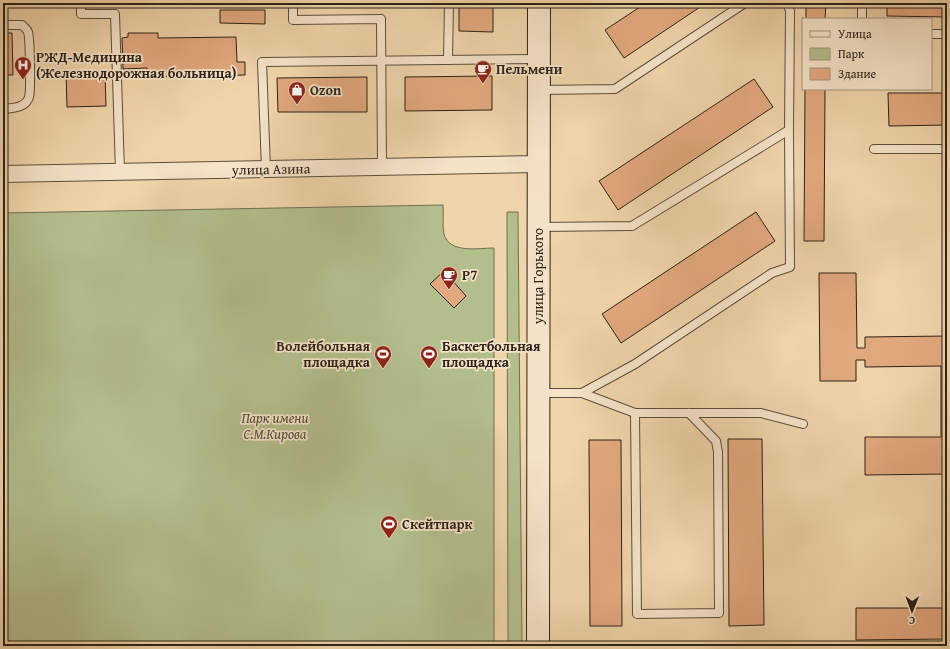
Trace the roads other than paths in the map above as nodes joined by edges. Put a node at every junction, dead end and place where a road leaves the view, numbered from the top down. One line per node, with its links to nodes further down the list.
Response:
1 (81, 3): 23 (lane)
2 (293, 3): 13 (lane)
3 (449, 3): 14 (lane)
4 (539, 3): 12 (street, улица Горького)
5 (745, 3): 15 (lane)
6 (787, 3): 17 (lane)
7 (862, 3): 8 (lane)
8 (862, 18)
9 (3, 25): 16 (lane)
10 (932, 34): 11 (lane)
11 (947, 34)
12 (539, 59): 14 (lane); 15 (street, улица Горького)
13 (381, 60): 14 (lane); 21 (lane); 22 (lane)
14 (448, 60)
15 (539, 90): 20 (street, улица Горького)
16 (3, 108)
17 (789, 130): 25 (lane); 27 (lane)
18 (874, 149): 19 (lane)
19 (947, 149)
20 (538, 164): 21 (street, улица Азина); 25 (street, улица Горького)
21 (382, 167): 22 (street, улица Азина)
22 (266, 169): 23 (street, улица Азина)
23 (120, 172): 24 (street, улица Азина)
24 (3, 174)
25 (538, 227): 26 (street, улица Горького)
26 (538, 393): 27 (lane); 31 (street, улица Горького)
27 (582, 393): 28 (lane)
28 (635, 413): 29 (lane); 29 (lane)
29 (689, 413): 30 (lane)
30 (803, 424)
31 (538, 646)

